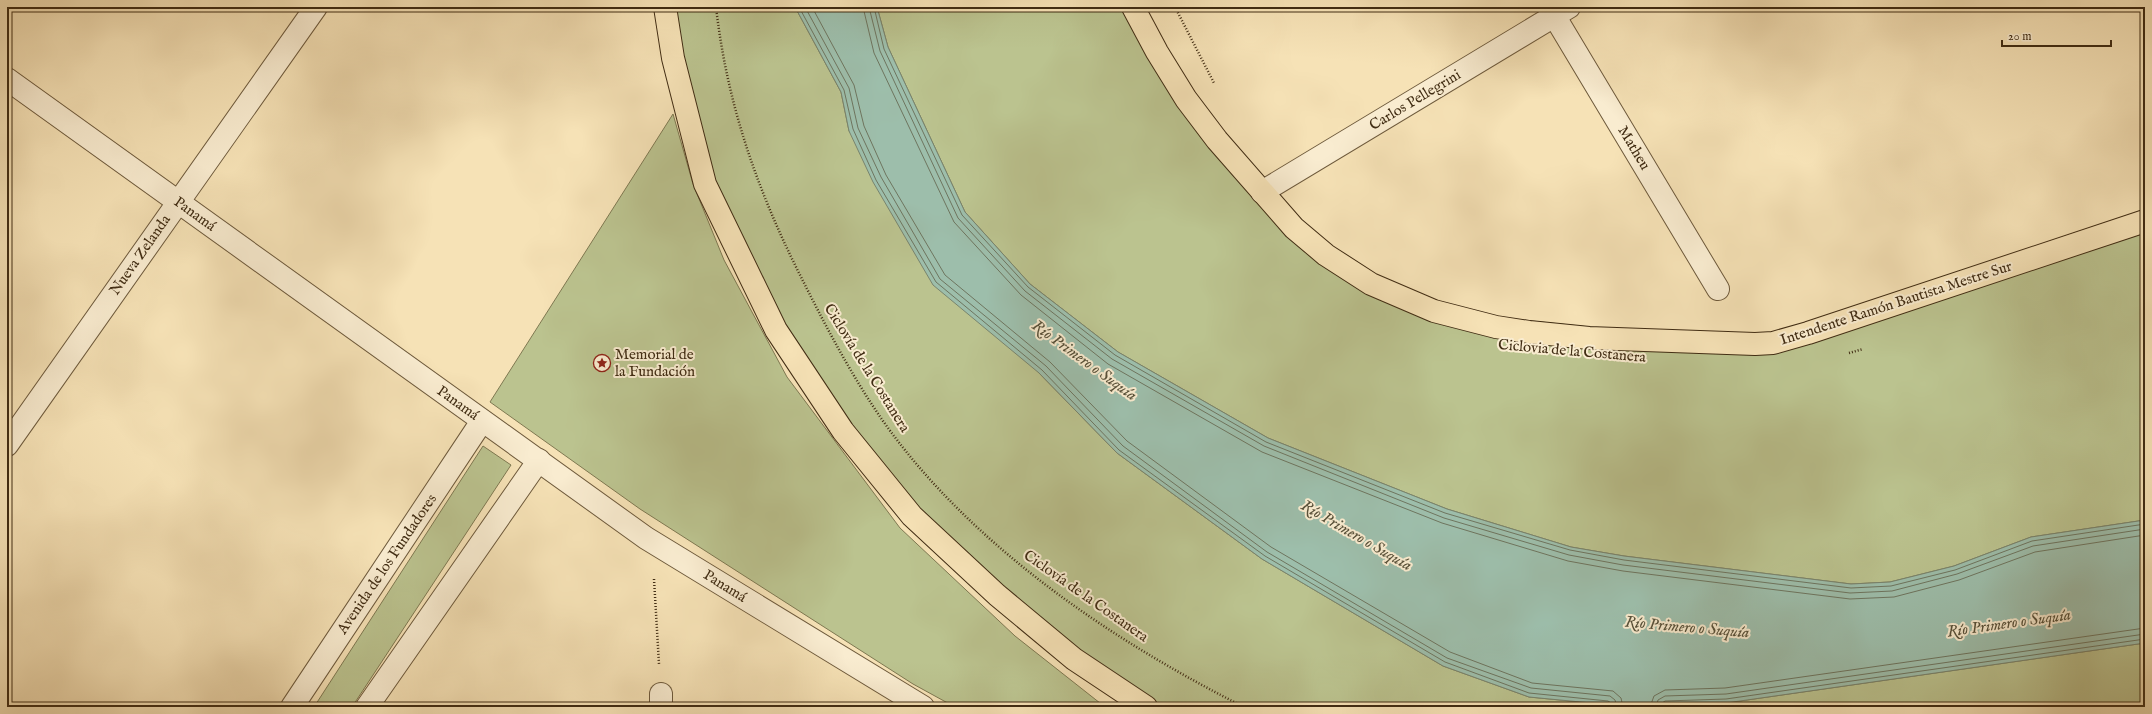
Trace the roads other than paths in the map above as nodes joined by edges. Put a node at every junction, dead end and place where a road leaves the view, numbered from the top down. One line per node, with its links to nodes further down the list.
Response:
1 (316, 7): 7 (street, Nueva Zelanda)
2 (665, 7): 16 (main road)
3 (1133, 7): 6 (main road, Intendente Ramón Bautista Mestre Sur)
4 (1557, 10): 6 (street, Carlos Pellegrini); 9 (street, Matheu)
5 (7, 79): 7 (street, Panamá)
6 (1262, 192): 8 (main road, Intendente Ramón Bautista Mestre Sur)
7 (178, 201): 10 (street, Panamá); 11 (street, Nueva Zelanda)
8 (2145, 221)
9 (1718, 290)
10 (482, 421): 12 (street, Panamá); 13 (street, Avenida de los Fundadores)
11 (7, 445)
12 (539, 460): 14 (street); 15 (street, Panamá)
13 (292, 707)
14 (367, 707)
15 (923, 707)
16 (1146, 707)

